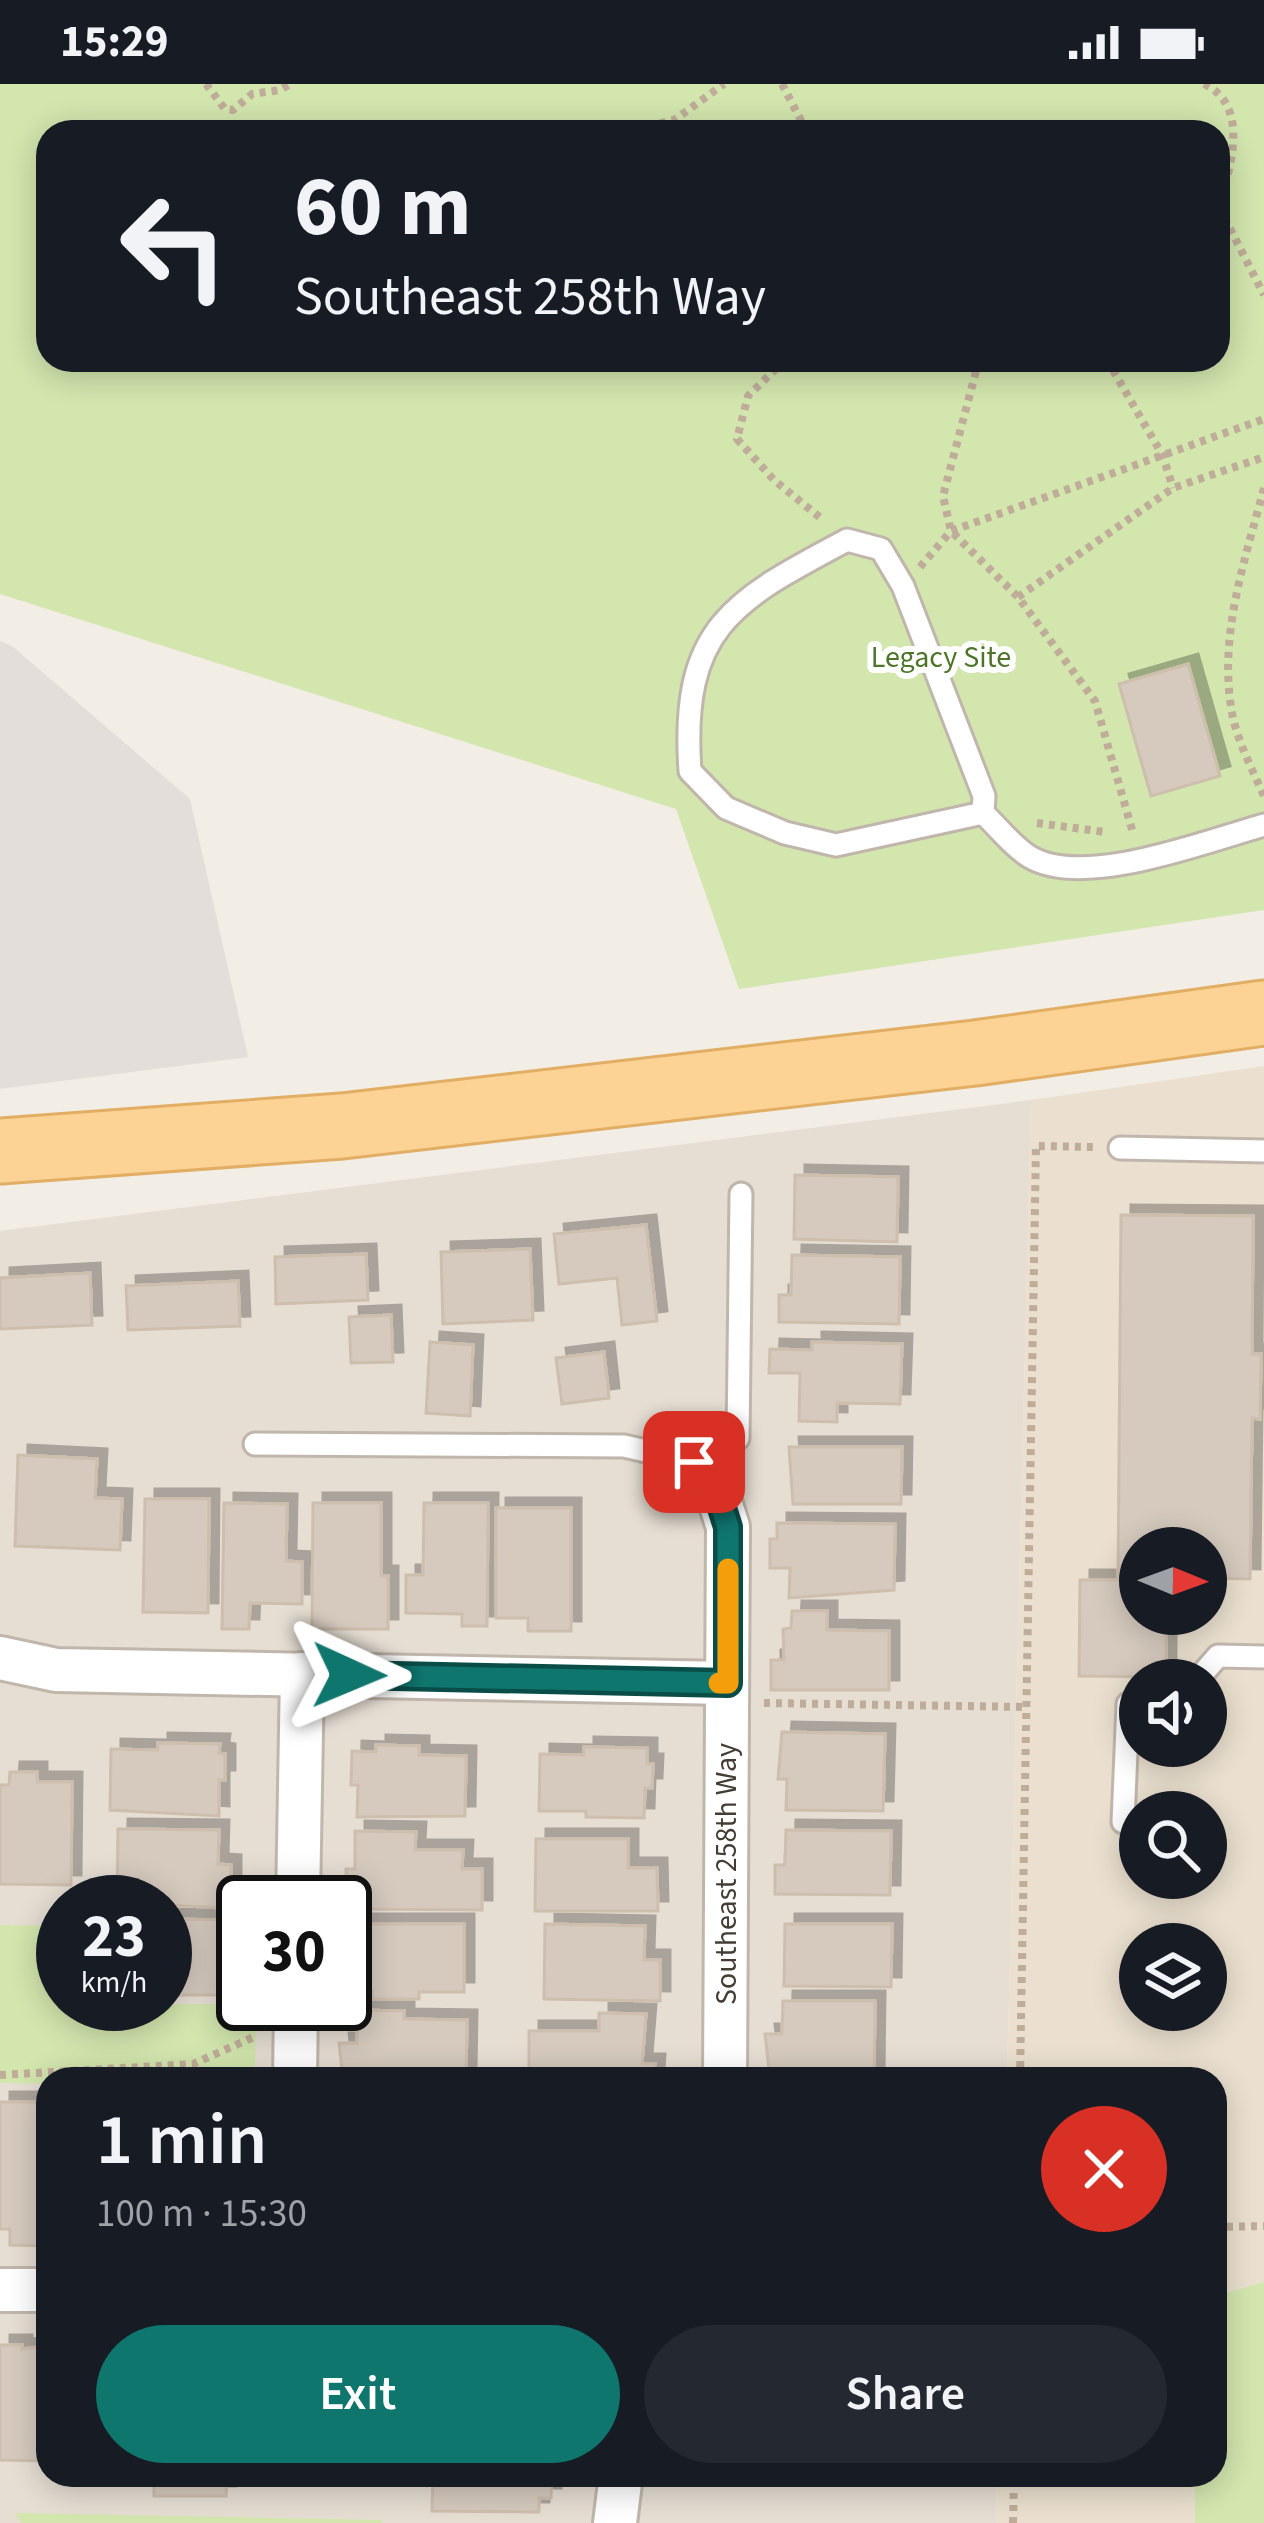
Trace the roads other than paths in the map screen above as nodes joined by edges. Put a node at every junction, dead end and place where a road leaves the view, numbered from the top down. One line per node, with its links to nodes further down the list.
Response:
1 (983, 813): 1 (lane); 2 (lane)
2 (1264, 825)
3 (1264, 1012): 5 (main road)
4 (1120, 1148): 6 (lane)
5 (0, 1151)
6 (1264, 1151)
7 (741, 1194): 9 (lane)
8 (255, 1444): 9 (lane)
9 (694, 1462): 14 (street, Southeast 258th Way)
10 (1264, 1657): 12 (lane)
11 (0, 1658): 13 (street)
12 (1215, 1659)
13 (302, 1674): 14 (street); 15 (street)
14 (728, 1693): 18 (street, Southeast 258th Way)
15 (298, 1875)
16 (296, 2031): 17 (street)
17 (295, 2067)
18 (725, 2067)
19 (0, 2290): 20 (street)
20 (36, 2290)
21 (620, 2487): 22 (street)
22 (615, 2523)

